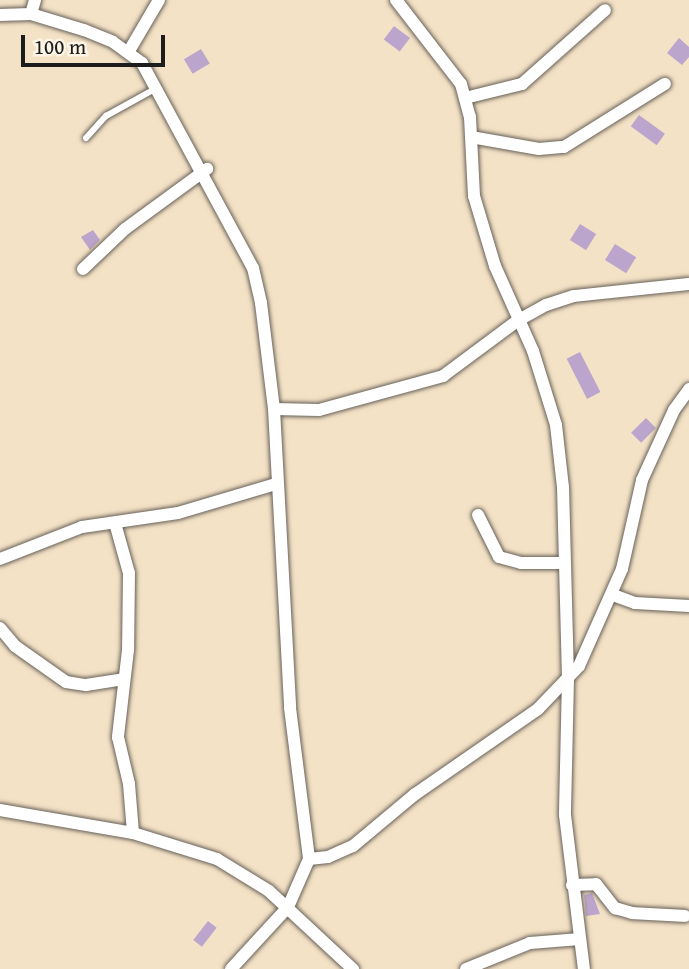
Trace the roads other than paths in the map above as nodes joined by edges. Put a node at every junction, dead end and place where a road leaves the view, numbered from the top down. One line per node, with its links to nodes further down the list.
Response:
1 (35, 0): 5 (street)
2 (159, 0): 7 (street)
3 (396, 0): 10 (street)
4 (606, 10): 10 (street)
5 (31, 14): 6 (street); 7 (street)
6 (0, 15)
7 (129, 51): 9 (street)
8 (665, 84): 11 (street)
9 (155, 89): 12 (lane); 13 (street)
10 (464, 98): 11 (street)
11 (471, 137): 16 (street)
12 (86, 138)
13 (203, 171): 14 (street); 18 (street)
14 (83, 269)
15 (689, 284): 16 (street)
16 (517, 321): 18 (street); 23 (street)
17 (689, 390): 24 (street)
18 (274, 409): 19 (street)
19 (276, 484): 21 (street); 31 (street)
20 (478, 515): 23 (street)
21 (115, 523): 22 (street); 27 (street)
22 (0, 559)
23 (564, 562): 28 (street)
24 (613, 595): 25 (street); 28 (street)
25 (689, 606)
26 (0, 628): 27 (street)
27 (124, 679): 30 (street)
28 (568, 679): 31 (street); 32 (street)
29 (0, 810): 30 (street)
30 (133, 833): 33 (street)
31 (309, 859): 33 (street)
32 (572, 885): 34 (street); 35 (street)
33 (288, 907): 36 (street); 37 (street)
34 (685, 916)
35 (580, 939): 38 (street); 39 (street)
36 (231, 969)
37 (353, 969)
38 (466, 969)
39 (584, 969)

